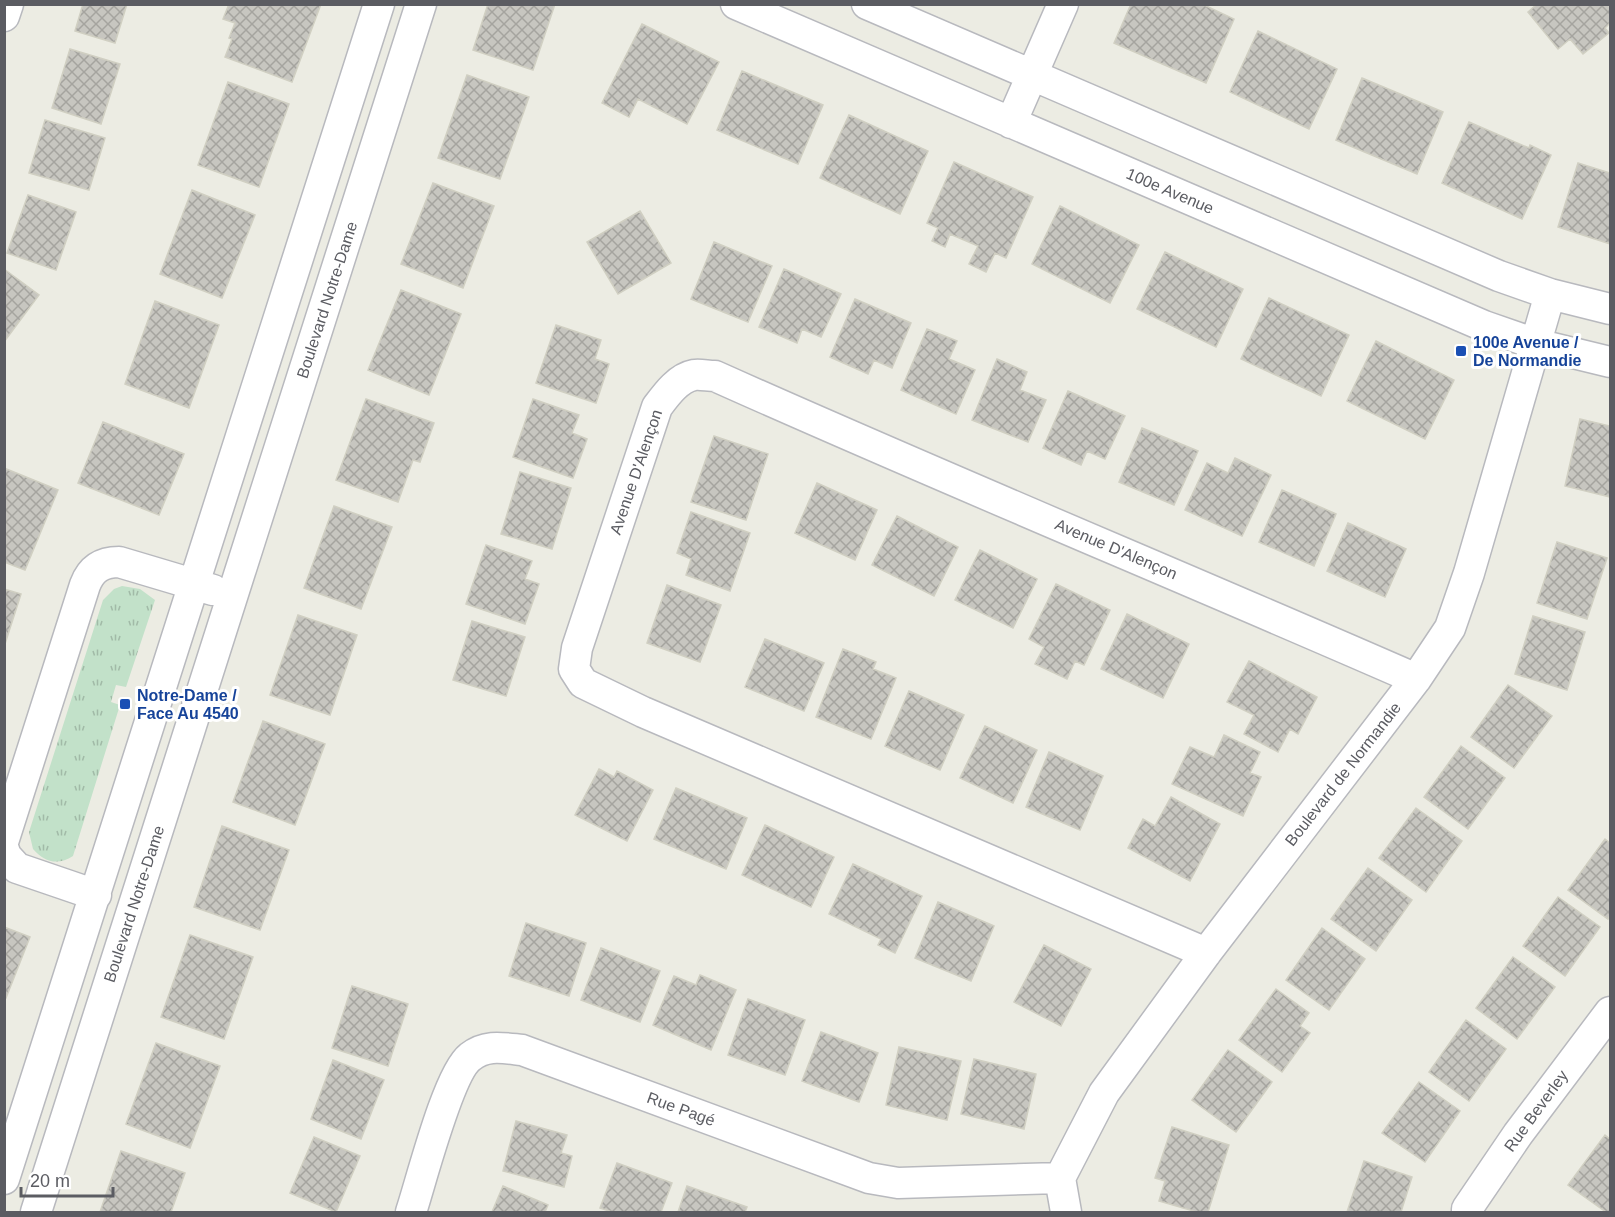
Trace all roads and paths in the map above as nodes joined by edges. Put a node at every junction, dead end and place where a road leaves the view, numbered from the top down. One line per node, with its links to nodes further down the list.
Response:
1 (8, 4): 7 (street)
2 (378, 4): 14 (street)
3 (421, 4): 15 (street, Boulevard Notre-Dame)
4 (736, 4): 9 (street, 100e Avenue)
5 (867, 4): 8 (street)
6 (1063, 4): 8 (street)
7 (4, 16)
8 (1032, 75): 9 (street); 10 (street)
9 (1011, 123): 12 (street, 100e Avenue)
10 (1550, 294): 11 (street); 12 (street, Boulevard de Normandie)
11 (1611, 309)
12 (1536, 344): 13 (street, 100e Avenue); 16 (street, Boulevard de Normandie)
13 (1611, 362)
14 (194, 584): 15 (street); 17 (street); 19 (street)
15 (233, 596): 24 (street, Boulevard Notre-Dame)
16 (1416, 679): 20 (street, Boulevard de Normandie); 20 (street, Avenue D'Alençon)
17 (4, 839)
18 (4, 850): 19 (street)
19 (96, 895): 23 (street)
20 (1206, 953): 22 (street, Boulevard de Normandie)
21 (1611, 1012): 27 (street, Rue Beverley)
22 (1060, 1178): 25 (street, Rue Pagé); 26 (street)
23 (4, 1179)
24 (36, 1212)
25 (411, 1212)
26 (1066, 1212)
27 (1467, 1212)

